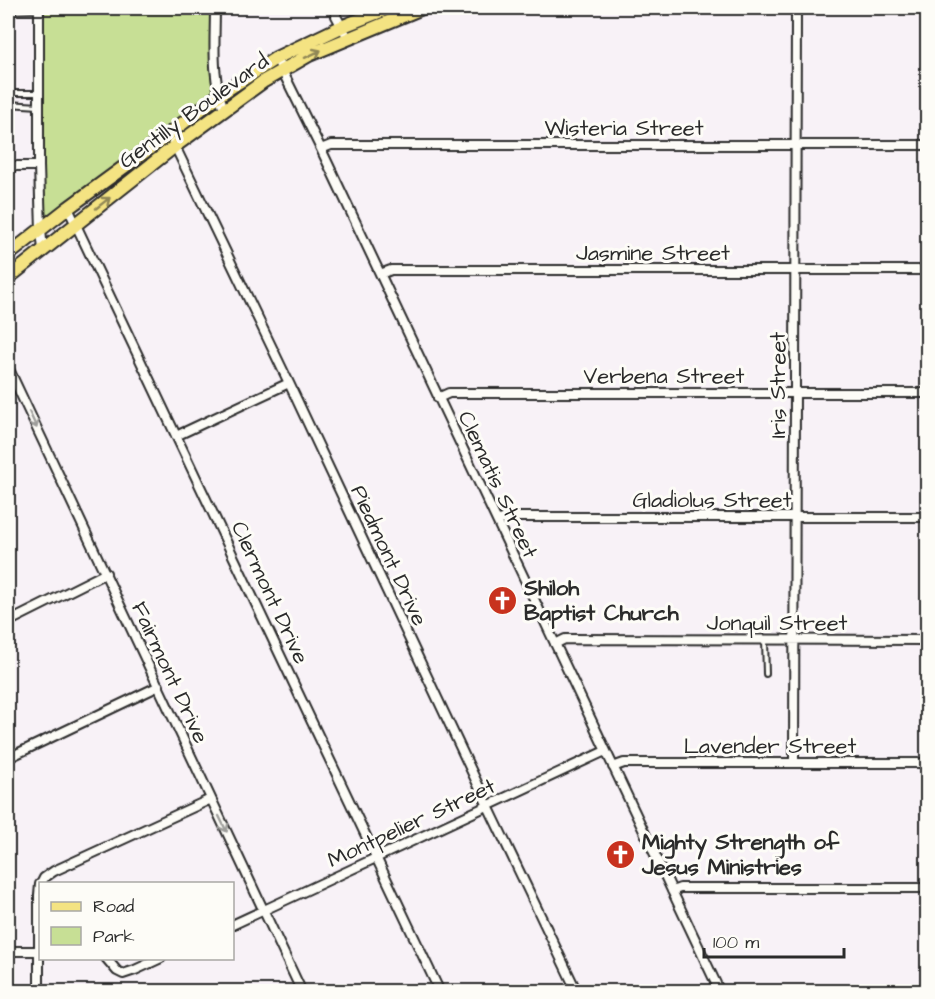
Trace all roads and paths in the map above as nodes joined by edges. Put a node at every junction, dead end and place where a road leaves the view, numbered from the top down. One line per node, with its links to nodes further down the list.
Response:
1 (39, 8): 7 (street); 12 (street)
2 (215, 8): 14 (street)
3 (336, 8): 8 (street)
4 (389, 8): 8 (main road, Gentilly Boulevard)
5 (422, 8): 9 (main road, Gentilly Boulevard)
6 (796, 8): 19 (street, Iris Street)
7 (8, 9)
8 (341, 27): 9 (street); 10 (main road, Gentilly Boulevard)
9 (348, 38): 11 (main road, Gentilly Boulevard, one-way to 9)
10 (276, 58): 11 (street, Clematis Street); 14 (main road, Gentilly Boulevard)
11 (282, 70): 17 (main road, Gentilly Boulevard); 22 (street, Clematis Street)
12 (39, 93): 13 (lane); 16 (street)
13 (8, 95)
14 (219, 95): 17 (street); 18 (main road, Gentilly Boulevard)
15 (8, 104): 16 (lane)
16 (39, 106): 24 (street)
17 (224, 109): 21 (main road, Gentilly Boulevard)
18 (169, 134): 21 (street, Piedmont Drive); 25 (main road, Gentilly Boulevard)
19 (796, 145): 20 (street, Wisteria Street); 22 (street, Wisteria Street); 30 (street, Iris Street)
20 (927, 145)
21 (175, 146): 26 (main road, Gentilly Boulevard, one-way to 21); 35 (street, Piedmont Drive)
22 (321, 149): 32 (street, Clematis Street)
23 (8, 166): 24 (street)
24 (39, 166): 27 (street)
25 (68, 208): 26 (street, Clermont Drive); 27 (main road, Gentilly Boulevard)
26 (76, 224): 28 (main road, Gentilly Boulevard); 39 (street, Clermont Drive)
27 (40, 230): 28 (street); 29 (main road, Gentilly Boulevard)
28 (43, 250): 33 (main road, Gentilly Boulevard)
29 (8, 255)
30 (796, 270): 31 (street, Jasmine Street); 32 (street, Jasmine Street); 36 (street, Iris Street)
31 (927, 270)
32 (381, 274): 38 (street, Clematis Street)
33 (8, 278)
34 (8, 367): 43 (street, Fairmont Drive, one-way to 43)
35 (289, 383): 39 (street); 57 (street, Piedmont Drive)
36 (795, 393): 37 (street, Verbena Street); 38 (street, Verbena Street); 40 (street, Iris Street)
37 (927, 393)
38 (438, 398): 42 (street, Clematis Street)
39 (176, 436): 58 (street, Clermont Drive)
40 (795, 517): 41 (street, Gladiolus Street); 42 (street, Gladiolus Street); 46 (street, Iris Street)
41 (927, 517)
42 (497, 521): 48 (street, Clematis Street)
43 (105, 573): 44 (street); 50 (street, Fairmont Drive)
44 (8, 622)
45 (765, 640): 46 (street, Jonquil Street); 48 (street, Jonquil Street); 49 (lane)
46 (795, 640): 47 (street, Jonquil Street); 53 (street, Iris Street)
47 (927, 640)
48 (555, 644): 51 (street, Clematis Street)
49 (766, 674)
50 (159, 686): 52 (street); 56 (street, Fairmont Drive)
51 (605, 751): 55 (street, Clematis Street); 57 (street, Montpelier Street)
52 (8, 758)
53 (794, 762): 54 (street, Lavender Street); 55 (street, Lavender Street)
54 (927, 763)
55 (613, 767): 61 (street, Clematis Street)
56 (211, 799): 59 (street); 62 (street, Fairmont Drive, one-way to 62)
57 (488, 806): 58 (street, Montpelier Street); 72 (street, Piedmont Drive)
58 (377, 858): 62 (street, Montpelier Street); 71 (street, Clermont Drive)
59 (42, 882)
60 (927, 888): 61 (street)
61 (672, 891): 73 (street, Clematis Street)
62 (265, 910): 63 (street, Montpelier Street); 70 (street, Fairmont Drive)
63 (234, 924)
64 (8, 951): 65 (street)
65 (39, 951)
66 (40, 960): 69 (street)
67 (108, 960): 68 (street)
68 (157, 960)
69 (39, 992)
70 (303, 992)
71 (440, 992)
72 (577, 992)
73 (720, 992)

